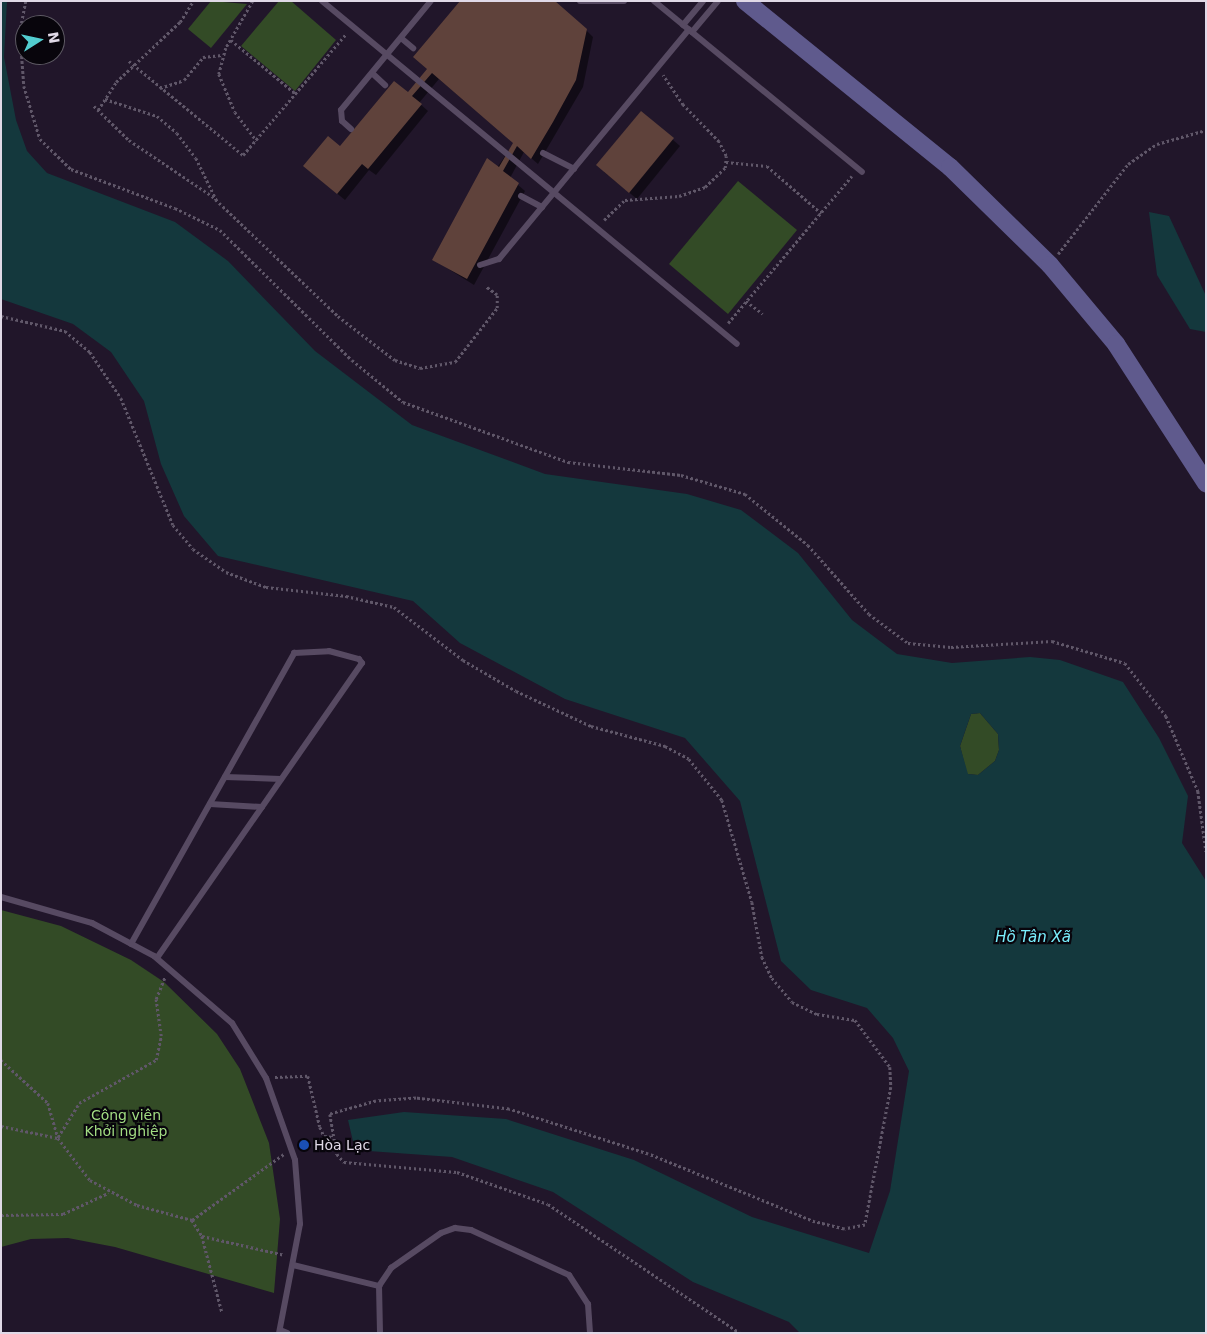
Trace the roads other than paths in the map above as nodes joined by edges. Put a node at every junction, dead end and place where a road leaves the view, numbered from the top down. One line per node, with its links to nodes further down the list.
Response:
1 (322, 1): 13 (lane)
2 (431, 1): 11 (lane)
3 (580, 1): 4 (lane)
4 (624, 1)
5 (654, 1): 9 (lane)
6 (703, 1): 9 (lane)
7 (718, 1): 10 (lane)
8 (745, 1): 25 (street)
9 (683, 25): 10 (lane)
10 (690, 31): 18 (lane); 19 (lane)
11 (401, 38): 12 (lane); 13 (lane)
12 (413, 48)
13 (386, 56): 14 (lane); 20 (lane)
14 (372, 73): 15 (lane); 16 (lane)
15 (385, 85)
16 (350, 129)
17 (543, 153): 18 (lane)
18 (574, 169): 20 (lane)
19 (862, 172)
20 (556, 192): 22 (lane); 24 (lane)
21 (521, 196): 22 (lane)
22 (542, 208): 23 (lane)
23 (480, 265)
24 (737, 344)
25 (1206, 483)
26 (225, 777): 27 (lane); 27 (lane); 28 (lane)
27 (281, 779): 29 (lane)
28 (210, 804): 29 (lane); 31 (lane)
29 (262, 806): 32 (lane)
30 (1, 897): 31 (lane)
31 (131, 944): 32 (lane)
32 (157, 958): 33 (lane)
33 (293, 1265): 34 (lane); 35 (lane)
34 (379, 1286): 37 (lane); 38 (lane)
35 (279, 1331): 36 (lane)
36 (287, 1333)
37 (380, 1333)
38 (590, 1333)

